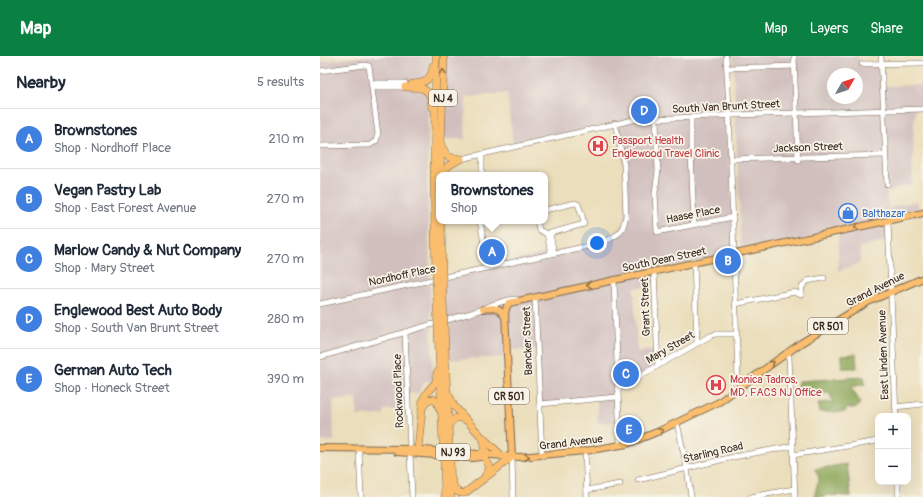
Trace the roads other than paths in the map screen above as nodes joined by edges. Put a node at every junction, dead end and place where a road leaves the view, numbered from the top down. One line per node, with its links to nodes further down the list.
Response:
1 (436, 56): 13 (highway); 21 (highway, NJ 4)
2 (444, 56): 23 (highway, NJ 4, one-way to 2)
3 (726, 56): 10 (street)
4 (794, 56): 9 (street)
5 (881, 56): 8 (street)
6 (923, 63): 8 (street)
7 (862, 64): 8 (street)
8 (881, 64): 15 (street)
9 (795, 66): 10 (street); 16 (street)
10 (728, 68): 17 (street)
11 (320, 71): 12 (street)
12 (372, 85): 13 (street); 22 (street)
13 (405, 85): 21 (highway)
14 (923, 109): 15 (street, South Van Brunt Street)
15 (884, 110): 16 (street, South Van Brunt Street); 25 (street)
16 (797, 113): 17 (street, South Van Brunt Street); 26 (street)
17 (730, 115): 18 (street, South Van Brunt Street); 28 (street)
18 (691, 117): 19 (street, South Van Brunt Street); 40 (street)
19 (656, 119): 20 (street, South Van Brunt Street); 40 (street, Haase Place)
20 (615, 123): 24 (street, South Van Brunt Street); 42 (street, Nordhoff Place)
21 (435, 128): 47 (highway, NJ 4)
22 (320, 146)
23 (441, 146): 27 (highway); 29 (highway, NJ 4)
24 (482, 154): 27 (street, South Van Brunt Street); 31 (street)
25 (886, 155): 26 (street, Jackson Street); 32 (street)
26 (798, 158): 28 (street, Jackson Street)
27 (461, 159): 30 (highway)
28 (731, 159): 35 (street)
29 (440, 172)
30 (445, 172)
31 (482, 172)
32 (887, 184)
33 (548, 209): 41 (street)
34 (923, 214): 36 (main road, South Dean Street / CR 501)
35 (733, 219): 40 (street, Haase Place); 43 (street)
36 (888, 221): 43 (main road, South Dean Street / CR 501, one-way to 43); 51 (street, East Linden Avenue)
37 (440, 224): 47 (highway, NJ 4)
38 (480, 224): 45 (street)
39 (538, 224): 41 (street)
40 (694, 224)
41 (549, 234): 42 (street)
42 (553, 253): 45 (street, Nordhoff Place)
43 (734, 254): 44 (main road, South Dean Street / CR 501); 55 (street)
44 (694, 262): 46 (main road, South Dean Street / CR 501); 61 (street)
45 (488, 267): 54 (street, Nordhoff Place)
46 (654, 271): 50 (main road, South Dean Street / CR 501); 65 (street, Grant Street)
47 (439, 273): 58 (highway, NJ 4, bridge)
48 (824, 278): 55 (street)
49 (923, 278): 51 (main road, Grand Avenue / CR 501)
50 (614, 280): 52 (main road, South Dean Street / CR 501, one-way to 52); 68 (street)
51 (891, 291): 62 (main road, Grand Avenue / CR 501); 72 (street, East Linden Avenue)
52 (535, 297): 53 (main road, South Dean Street / CR 501); 70 (street, Bancker Street)
53 (526, 299): 56 (street, South Dean Street); 57 (main road, South Dean Street / CR 501)
54 (320, 304)
55 (735, 304): 60 (street)
56 (482, 309): 57 (main road); 59 (street, South Dean Street)
57 (505, 317): 92 (main road, CR 501)
58 (441, 327): 63 (highway, NJ 4); 66 (highway, NJ 4)
59 (405, 332): 64 (street, South Dean Street); 86 (street, Rockwood Place)
60 (736, 334): 61 (street, Mary Street); 67 (street)
61 (697, 343): 65 (street, Mary Street)
62 (787, 352): 67 (main road, Grand Avenue / CR 501, one-way to 62); 83 (street)
63 (440, 353): 73 (highway); 74 (highway, NJ 4)
64 (320, 357)
65 (658, 366): 68 (street, Mary Street)
66 (446, 385): 77 (highway); 78 (highway, NJ 4)
67 (741, 387): 76 (main road, Grand Avenue / CR 501)
68 (617, 389): 69 (street)
69 (617, 397): 70 (street); 82 (street)
70 (540, 404): 91 (street, Bancker Street)
71 (923, 404): 72 (street)
72 (895, 406): 75 (street, East Linden Avenue)
73 (423, 409): 74 (highway); 86 (highway)
74 (442, 413): 81 (highway, NJ 4)
75 (896, 413)
76 (677, 423): 82 (main road, Grand Avenue / CR 501, one-way to 76); 94 (street)
77 (470, 425): 78 (highway); 79 (highway)
78 (448, 426): 81 (highway, NJ 4)
79 (481, 436): 89 (highway); 90 (highway)
80 (875, 442): 88 (street)
81 (446, 444): 93 (highway, NJ 4, bridge)
82 (620, 446): 87 (main road, Grand Avenue / CR 501)
83 (793, 446): 88 (street); 94 (street, Starling Road)
84 (320, 448): 85 (main road, Grand Avenue / NJ 93)
85 (359, 449): 86 (main road, Grand Avenue / NJ 93); 104 (street)
86 (413, 451): 89 (main road, Grand Avenue / NJ 93); 105 (street, Rockwood Place)
87 (585, 451): 91 (main road, Grand Avenue / CR 501); 102 (street)
88 (793, 455): 101 (street)
89 (484, 456): 90 (main road, Grand Avenue / NJ 93); 96 (highway)
90 (502, 456): 92 (main road, Grand Avenue / NJ 93)
91 (542, 456): 92 (main road, Grand Avenue / CR 501, one-way to 91)
92 (512, 457): 96 (highway); 108 (street)
93 (447, 462): 95 (highway, NJ 4); 106 (highway, NJ 4)
94 (687, 468): 97 (street, Starling Road); 110 (street)
95 (450, 475): 100 (highway); 107 (highway, NJ 4)
96 (485, 477): 100 (highway)
97 (638, 480)
98 (620, 484): 102 (street)
99 (898, 485): 113 (street)
100 (472, 488): 103 (highway)
101 (794, 489): 111 (street); 112 (street)
102 (587, 490): 109 (street)
103 (465, 496)
104 (361, 497)
105 (412, 497)
106 (445, 497)
107 (451, 497)
108 (513, 497)
109 (587, 497)
110 (691, 497)
111 (751, 497)
112 (795, 497)
113 (898, 497)

